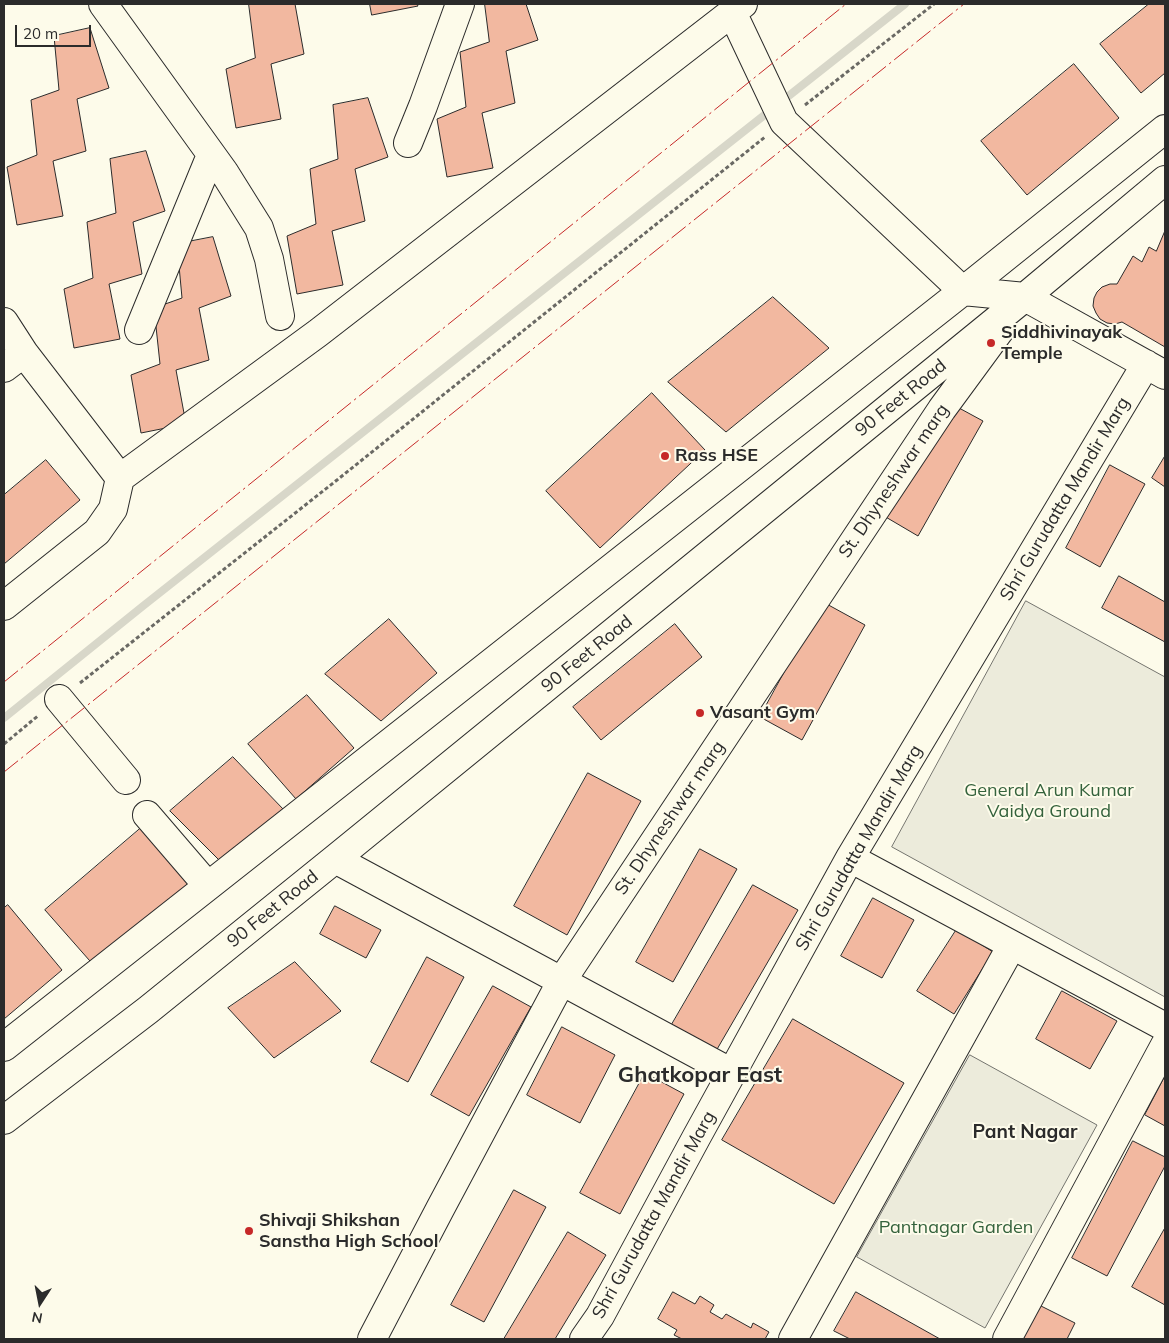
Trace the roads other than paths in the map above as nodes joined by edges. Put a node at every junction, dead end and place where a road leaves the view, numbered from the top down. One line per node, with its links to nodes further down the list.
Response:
1 (460, 4): 5 (street)
2 (107, 5): 6 (street)
3 (738, 8): 8 (street); 15 (street)
4 (1165, 129): 8 (street)
5 (408, 143)
6 (212, 155): 10 (street); 12 (street)
7 (1165, 180): 9 (street, 90 Feet Road)
8 (963, 291): 9 (street); 22 (street)
9 (1025, 297): 14 (street); 21 (street, 90 Feet Road); 24 (street, St. Dhyneshwar marg)
10 (280, 316)
11 (4, 322): 13 (street)
12 (139, 330)
13 (14, 360): 15 (street)
14 (1155, 369): 20 (street, Shri Gurudatta Mandir Marg)
15 (120, 478): 16 (street)
16 (4, 606)
17 (59, 699): 18 (street)
18 (126, 780)
19 (147, 815): 22 (street)
20 (850, 858): 23 (street); 28 (street, Shri Gurudatta Mandir Marg)
21 (334, 859): 24 (street); 29 (street, 90 Feet Road)
22 (208, 886): 27 (street)
23 (1012, 945): 25 (street); 32 (street)
24 (561, 982): 28 (street); 30 (street, St. Dhyneshwar marg)
25 (1165, 1027)
26 (1165, 1045): 33 (street)
27 (4, 1047)
28 (732, 1073): 31 (street, Shri Gurudatta Mandir Marg)
29 (4, 1120)
30 (372, 1339)
31 (584, 1339)
32 (793, 1339)
33 (1007, 1339)

